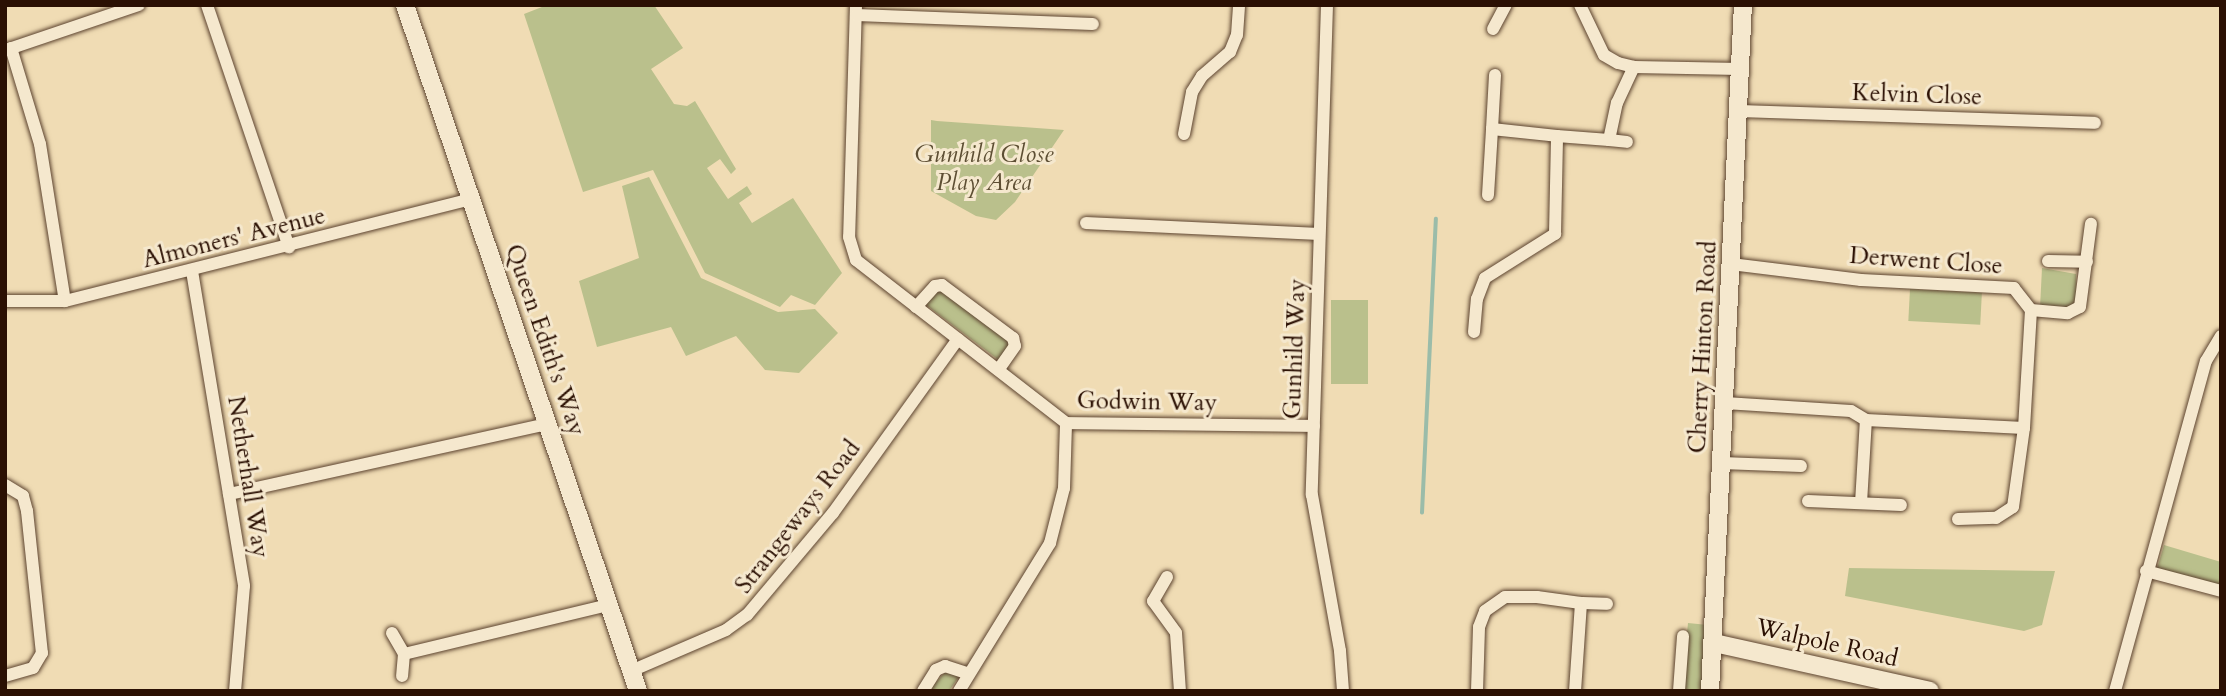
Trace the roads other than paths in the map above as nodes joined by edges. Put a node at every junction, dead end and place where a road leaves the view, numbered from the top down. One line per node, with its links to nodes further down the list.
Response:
1 (139, 5): 12 (street)
2 (207, 5): 28 (street)
3 (405, 5): 24 (street, Queen Edith's Way)
4 (1239, 5): 19 (street)
5 (1327, 5): 27 (street, Gunhild Way)
6 (1506, 5): 11 (street)
7 (1580, 5): 13 (street)
8 (1743, 5): 14 (street, Cherry Hinton Road)
9 (856, 10): 10 (street); 35 (street, Godwin Way)
10 (1093, 23)
11 (1493, 29)
12 (8, 49): 34 (street)
13 (1634, 67): 14 (street); 21 (street)
14 (1740, 69): 16 (street, Cherry Hinton Road)
15 (1495, 75): 18 (street)
16 (1738, 111): 17 (street, Kelvin Close); 31 (street, Cherry Hinton Road)
17 (2095, 123)
18 (1492, 130): 20 (street); 23 (street)
19 (1184, 134)
20 (1557, 136): 21 (street); 37 (street)
21 (1609, 140): 22 (street)
22 (1627, 142)
23 (1488, 195)
24 (471, 199): 28 (street, Almoners' Avenue); 44 (street, Queen Edith's Way)
25 (1086, 223): 27 (street)
26 (2091, 224): 30 (street)
27 (1319, 234): 45 (street, Gunhild Way)
28 (289, 247): 32 (street, Almoners' Avenue)
29 (2048, 261): 30 (street)
30 (2087, 262): 36 (street)
31 (1731, 264): 36 (street, Derwent Close); 41 (street, Cherry Hinton Road)
32 (192, 271): 34 (street, Almoners' Avenue); 50 (street, Netherhall Way)
33 (5, 301): 34 (street, Almoners' Avenue)
34 (65, 301)
35 (916, 307): 39 (street, Godwin Way); 40 (street)
36 (2031, 310): 46 (street)
37 (1474, 332)
38 (2221, 336): 55 (street)
39 (958, 339): 40 (street, Godwin Way); 65 (street, Strangeways Road)
40 (998, 370): 43 (street, Godwin Way)
41 (1725, 404): 42 (street); 47 (street, Cherry Hinton Road)
42 (1866, 420): 46 (street); 52 (street)
43 (1066, 423): 45 (street, Godwin Way); 66 (street)
44 (547, 424): 50 (street); 60 (street, Queen Edith's Way)
45 (1314, 426): 74 (street, Gunhild Way)
46 (2024, 428): 54 (street)
47 (1722, 463): 48 (street); 63 (street, Cherry Hinton Road)
48 (1801, 466)
49 (5, 485): 67 (street)
50 (229, 494): 69 (street, Netherhall Way)
51 (1808, 501): 52 (street)
52 (1861, 503): 53 (street)
53 (1900, 505)
54 (1958, 519)
55 (2146, 571): 57 (street); 80 (street)
56 (1167, 577): 73 (street)
57 (2221, 592)
58 (1581, 603): 59 (street); 75 (street); 76 (street)
59 (1607, 604)
60 (608, 606): 64 (street); 65 (street, Queen Edith's Way)
61 (392, 633): 64 (street)
62 (1683, 636): 77 (street)
63 (1714, 643): 78 (street, Cherry Hinton Road); 79 (street, Walpole Road)
64 (404, 654): 68 (street)
65 (631, 671): 70 (street, Queen Edith's Way)
66 (969, 674): 71 (street); 72 (street)
67 (5, 676)
68 (402, 676)
69 (234, 691)
70 (638, 691)
71 (923, 691)
72 (959, 691)
73 (1180, 691)
74 (1343, 691)
75 (1477, 691)
76 (1575, 691)
77 (1679, 691)
78 (1710, 691)
79 (1930, 691)
80 (2115, 691)

